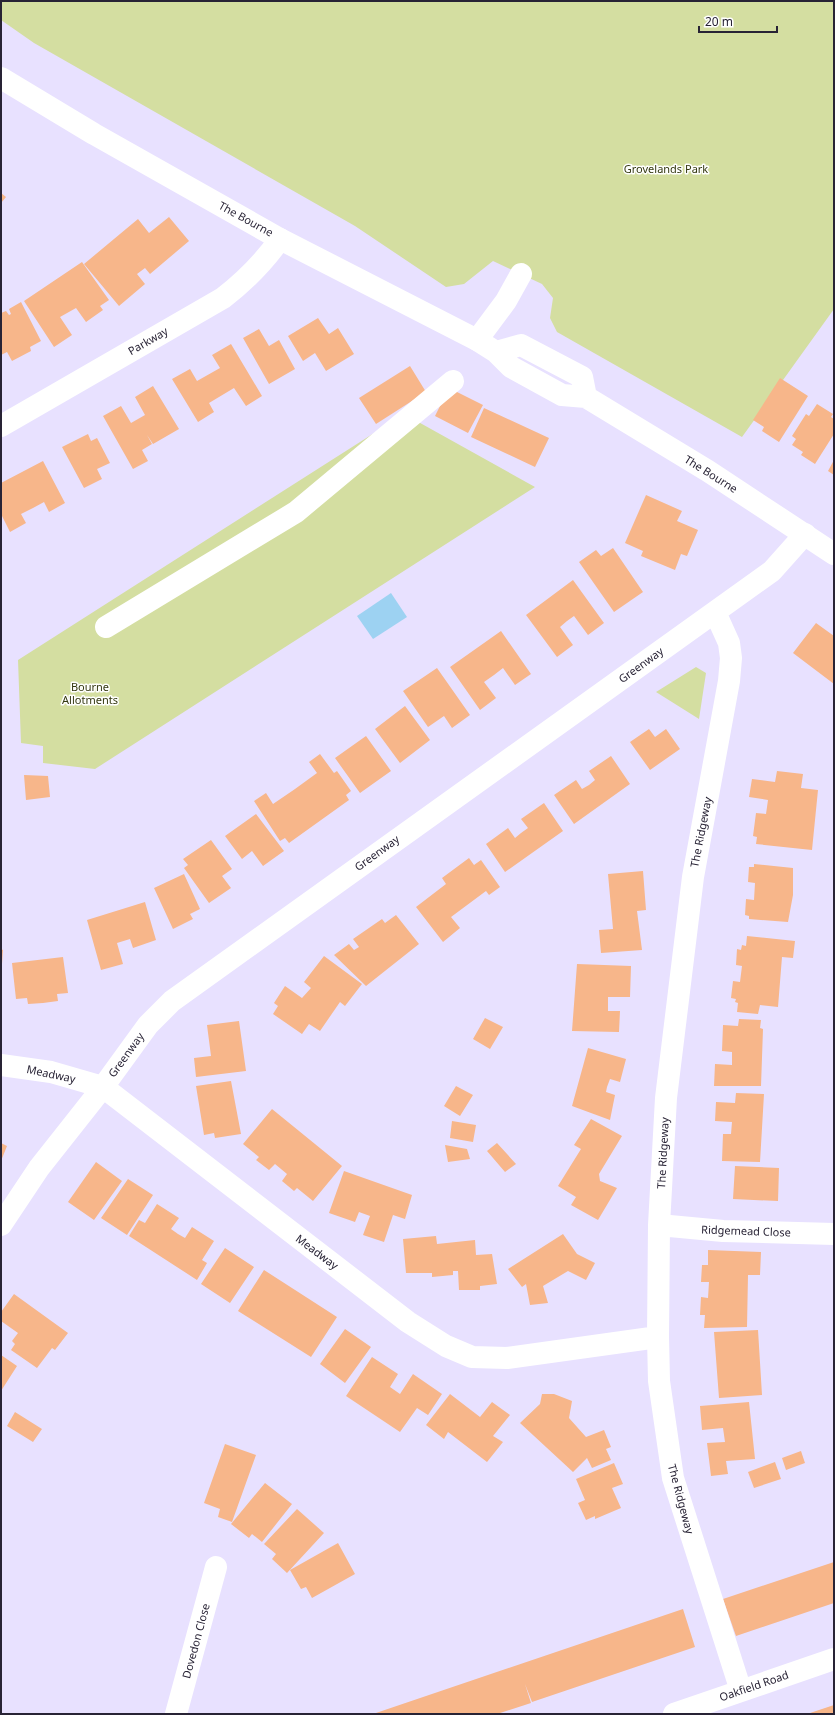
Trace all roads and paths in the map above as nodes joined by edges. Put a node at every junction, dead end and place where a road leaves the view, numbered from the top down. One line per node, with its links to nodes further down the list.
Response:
1 (1, 78): 2 (street, The Bourne)
2 (280, 239): 4 (street, The Bourne); 6 (street, Parkway)
3 (521, 274): 4 (street)
4 (477, 340): 7 (street, The Bourne)
5 (453, 381): 10 (street)
6 (1, 426)
7 (805, 534): 8 (street, The Bourne); 9 (street, Greenway)
8 (834, 554)
9 (715, 612): 12 (street, Greenway); 14 (street, The Ridgeway)
10 (106, 627)
11 (1, 1065): 12 (street, Meadway)
12 (103, 1087): 13 (street, Greenway); 16 (street, Meadway)
13 (1, 1225)
14 (659, 1225): 15 (street, Ridgemead Close); 16 (street, The Ridgeway)
15 (834, 1234)
16 (658, 1336): 19 (street, The Ridgeway)
17 (216, 1567): 20 (street, Dovedon Close)
18 (834, 1659): 19 (street, Oakfield Road)
19 (741, 1691): 21 (street, Oakfield Road)
20 (176, 1714)
21 (674, 1714)

